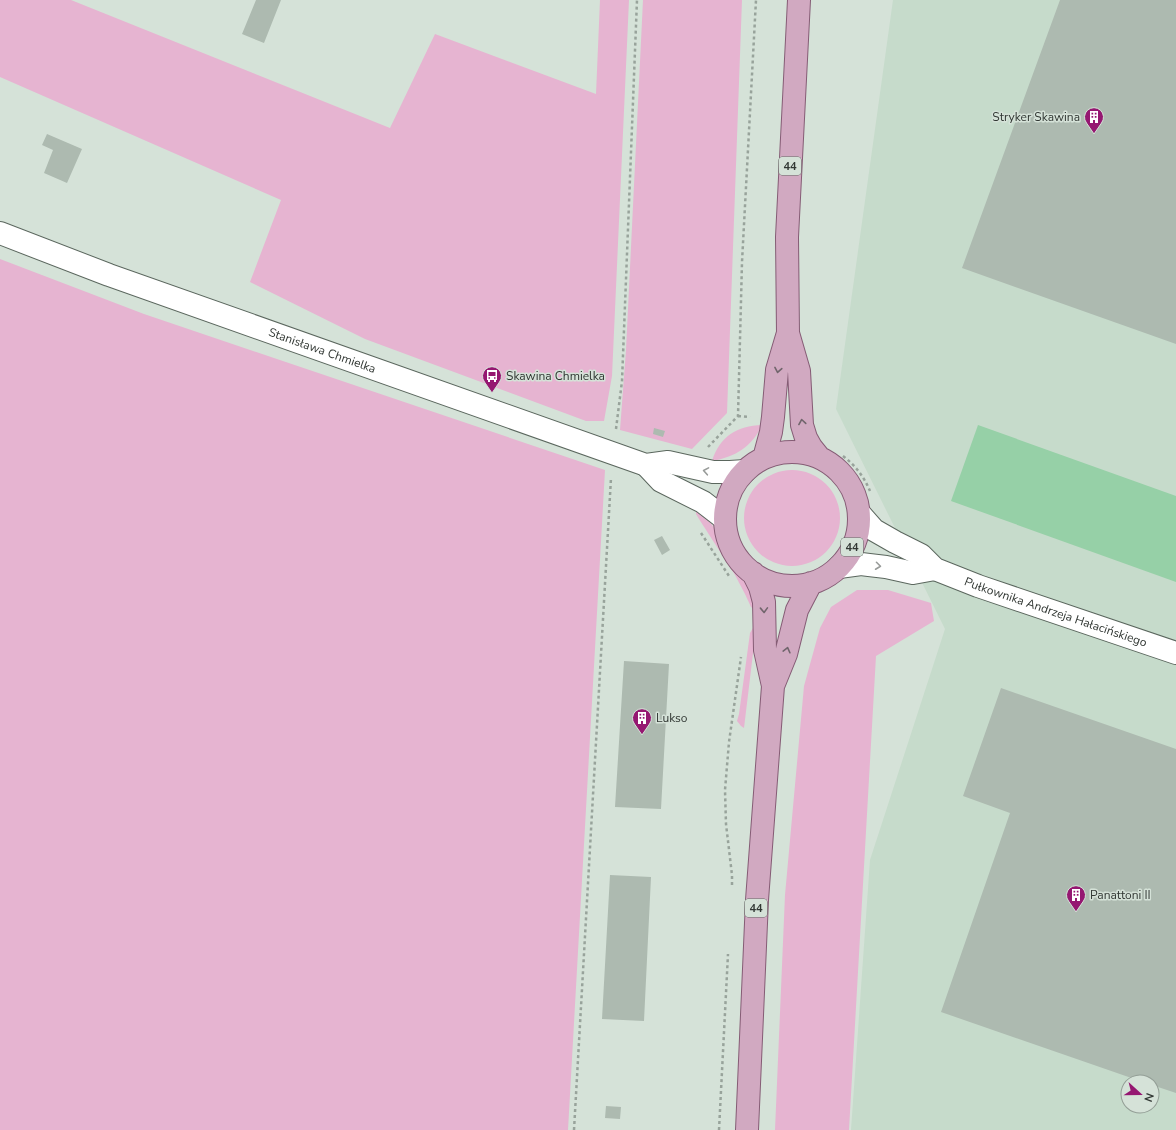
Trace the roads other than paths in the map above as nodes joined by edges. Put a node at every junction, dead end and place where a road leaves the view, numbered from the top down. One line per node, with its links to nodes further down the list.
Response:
1 (799, 0): 3 (main road, 44)
2 (0, 233): 6 (street, Stanisława Chmielka)
3 (788, 333): 4 (main road, 44, one-way to 3); 5 (main road, 44, one-way to 5)
4 (829, 455): 5 (main road, 44); 8 (main road, 44)
5 (764, 458): 7 (main road, 44)
6 (646, 465): 7 (street, Stanisława Chmielka, one-way to 6); 9 (street, Stanisława Chmielka)
7 (745, 471): 9 (main road, 44)
8 (859, 513): 10 (main road, 44); 11 (street, Pułkownika Andrzeja Hałacińskiego)
9 (725, 519): 12 (main road, 44)
10 (839, 567): 11 (street, one-way to 11); 13 (main road, 44)
11 (935, 569): 14 (street, Pułkownika Andrzeja Hałacińskiego)
12 (753, 573): 13 (main road, 44); 15 (main road, 44, one-way to 15)
13 (811, 583): 15 (main road, 44, one-way to 13)
14 (1176, 653)
15 (773, 686): 16 (main road, 44)
16 (746, 1130)

